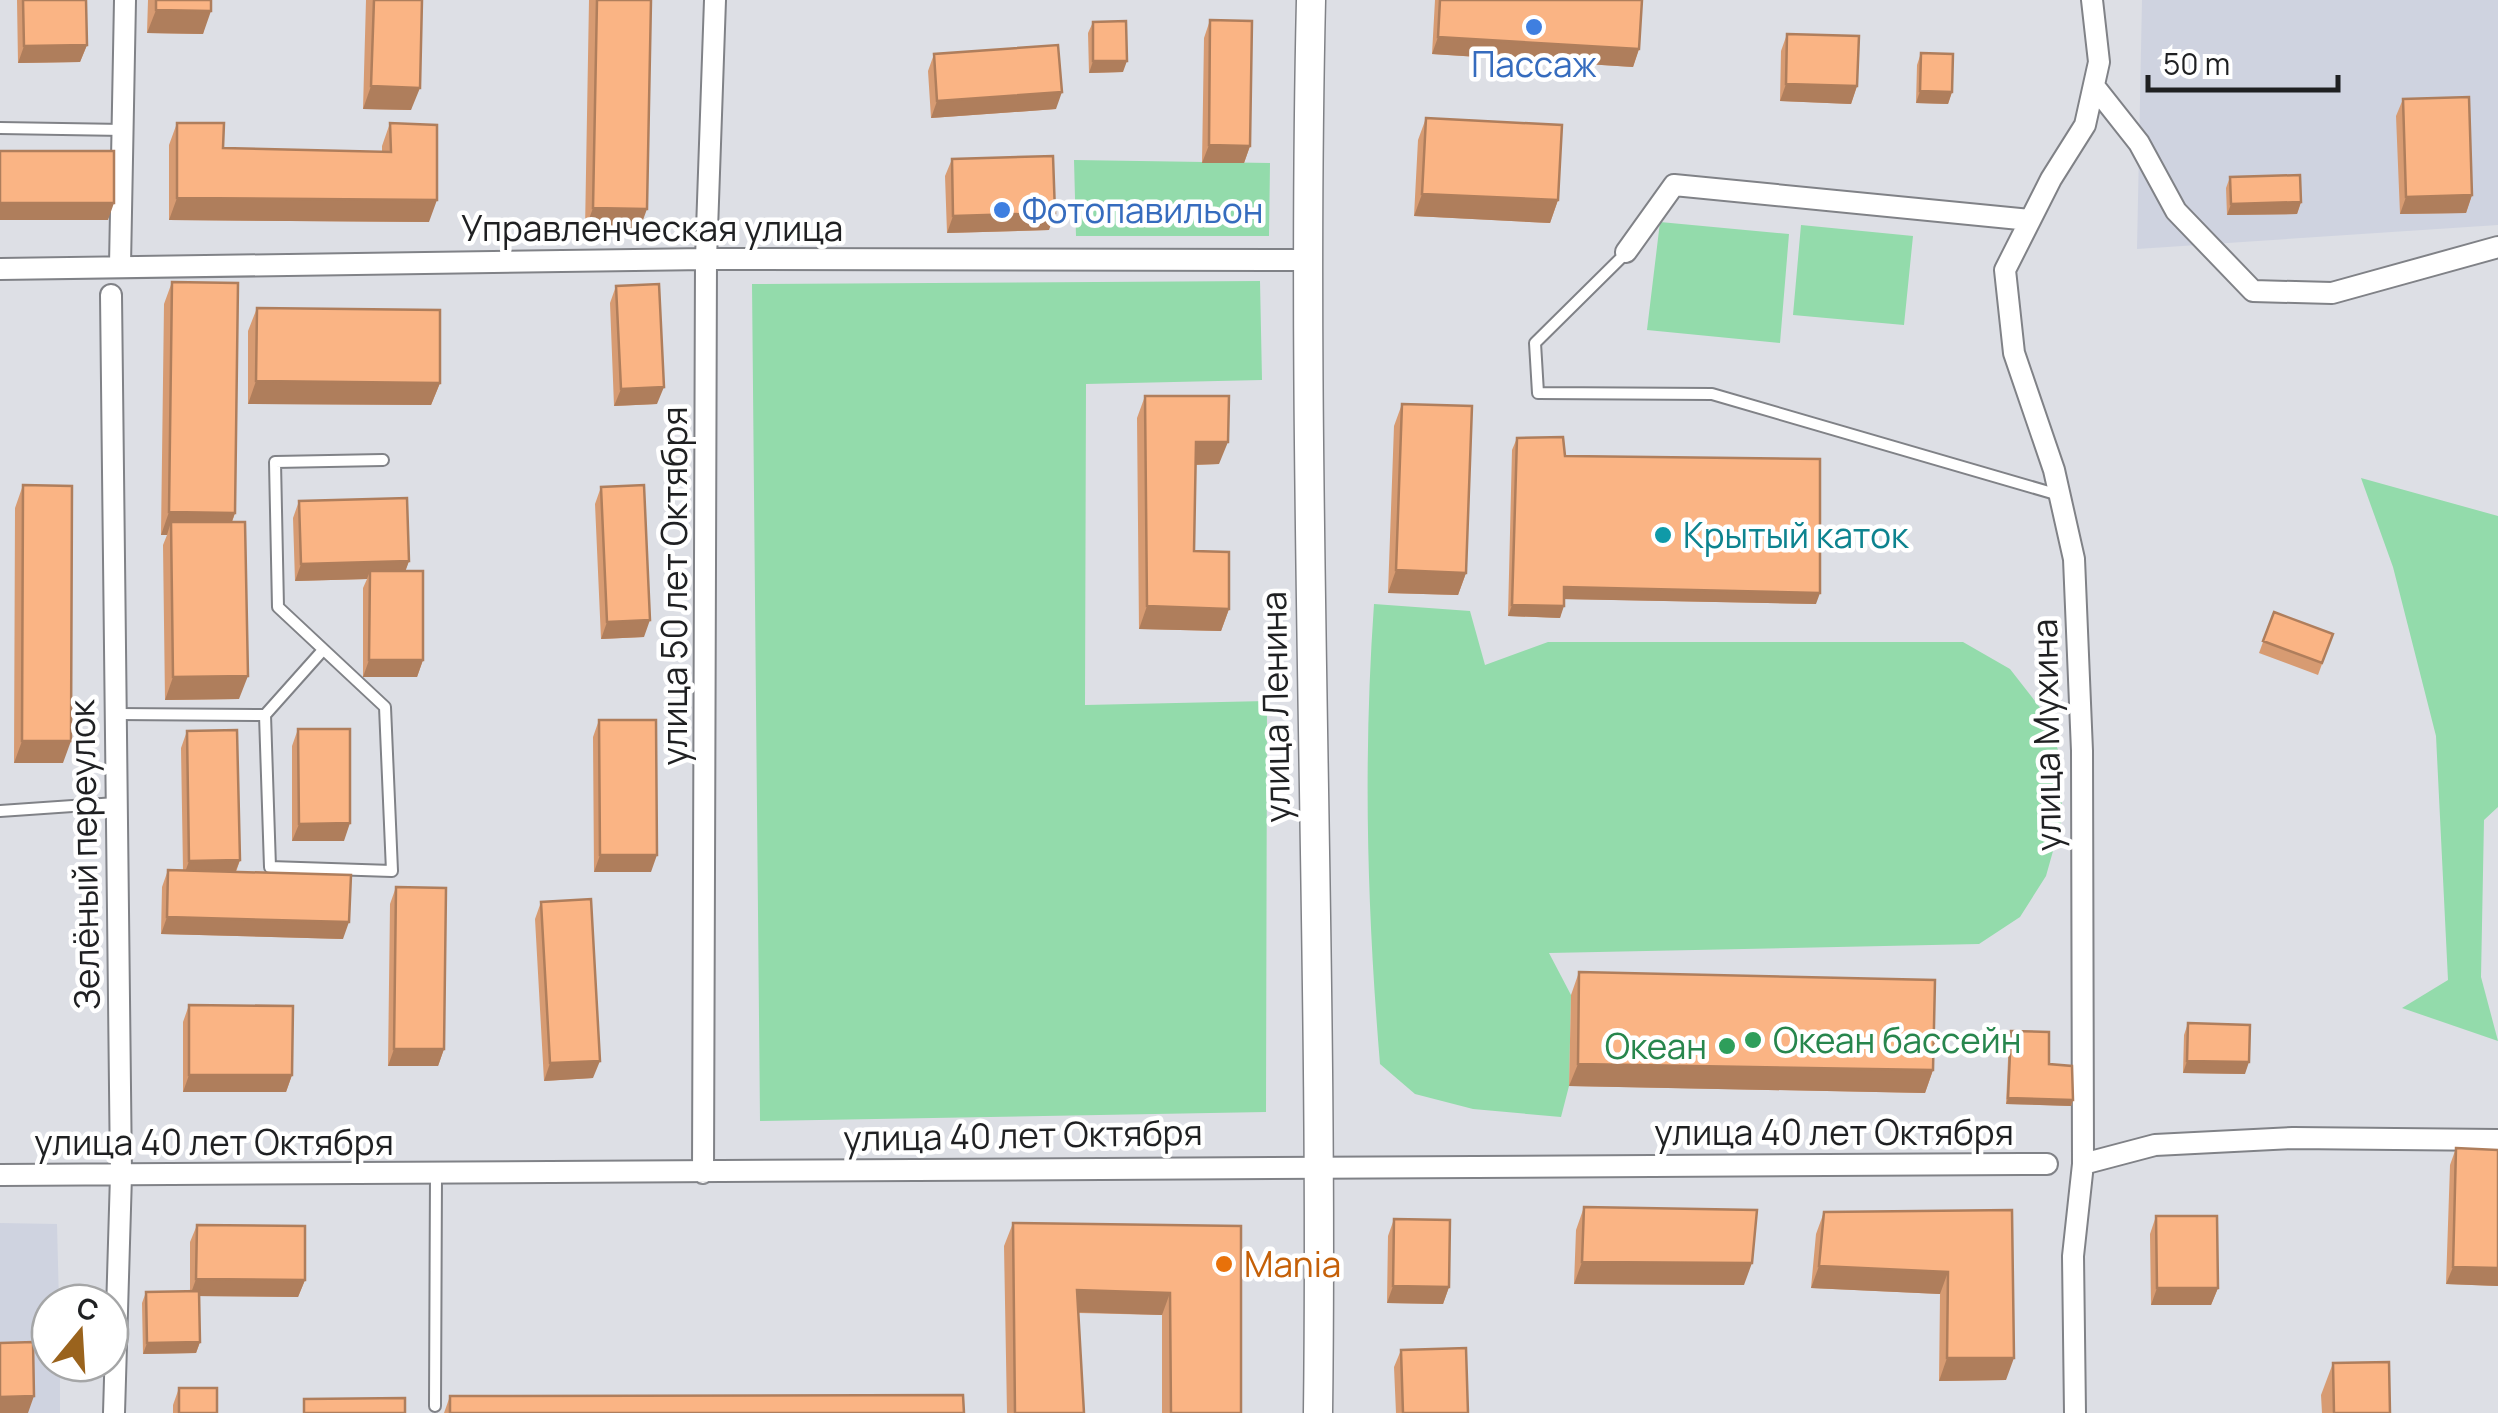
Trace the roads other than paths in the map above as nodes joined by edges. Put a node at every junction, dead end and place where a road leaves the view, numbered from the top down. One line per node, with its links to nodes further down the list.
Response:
1 (125, 0): 7 (street)
2 (715, 0): 11 (street, улица 50 лет Октября)
3 (1311, 0): 12 (main road, улица Ленина)
4 (2092, 0): 5 (street, улица Мухина)
5 (2094, 86): 8 (street, улица Мухина); 9 (street)
6 (0, 128): 7 (lane)
7 (124, 130): 13 (street)
8 (2030, 220): 10 (street); 17 (street, улица Мухина)
9 (2498, 247)
10 (1626, 252): 17 (lane)
11 (706, 259): 12 (street, Управленческая улица); 13 (street, Управленческая улица); 27 (street, улица 50 лет Октября)
12 (1305, 260): 24 (main road, улица Ленина)
13 (120, 265): 14 (street, Управленческая улица)
14 (0, 269)
15 (110, 295): 19 (street, Зелёный переулок)
16 (382, 460): 18 (lane)
17 (2060, 496): 26 (street, улица Мухина)
18 (324, 650): 20 (lane); 20 (lane)
19 (116, 714): 20 (lane); 21 (street, Зелёный переулок)
20 (265, 715)
21 (116, 803): 22 (lane); 30 (street, Зелёный переулок)
22 (0, 810)
23 (2498, 1140): 26 (street)
24 (1321, 1163): 25 (street, улица 40 лет Октября); 27 (street, улица 40 лет Октября); 33 (main road, улица Ленина)
25 (2048, 1164)
26 (2083, 1164): 34 (street, улица Мухина)
27 (703, 1172): 28 (street, улица 40 лет Октября)
28 (436, 1174): 30 (street, улица 40 лет Октября); 31 (lane)
29 (0, 1175): 30 (street, улица 40 лет Октября)
30 (120, 1175): 32 (street, Зелёный переулок)
31 (435, 1406)
32 (114, 1413)
33 (1318, 1413)
34 (2075, 1413)

